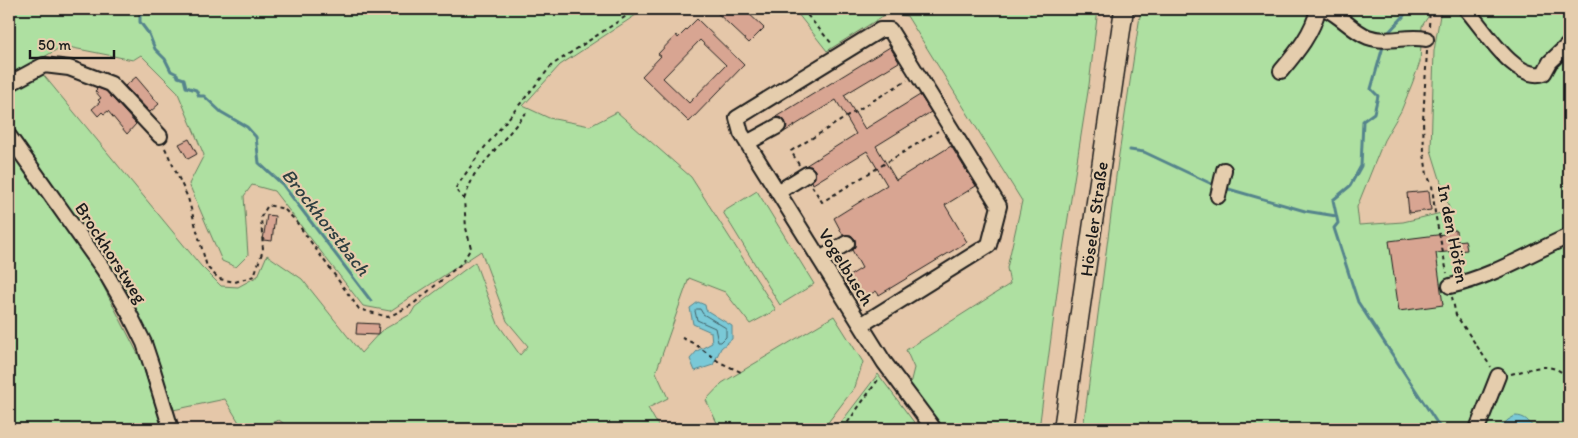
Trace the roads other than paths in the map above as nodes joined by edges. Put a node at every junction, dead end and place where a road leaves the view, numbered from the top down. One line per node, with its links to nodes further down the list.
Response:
1 (1124, 9): 25 (main road, Höseler Straße)
2 (1318, 9): 7 (street)
3 (1326, 9): 5 (street)
4 (1466, 9): 6 (street)
5 (1426, 39)
6 (1569, 44)
7 (1281, 71)
8 (9, 84): 11 (street)
9 (778, 126): 12 (street)
10 (9, 136): 23 (street, Brockhorstweg)
11 (160, 136)
12 (747, 143): 15 (street, Vogelbusch); 21 (street, Vogelbusch)
13 (1224, 170): 16 (street)
14 (806, 175): 15 (street)
15 (778, 192): 19 (street, Vogelbusch)
16 (1218, 196)
17 (1569, 236): 20 (street)
18 (847, 243): 19 (street)
19 (820, 259): 21 (street, Vogelbusch)
20 (1450, 286)
21 (861, 325): 24 (street, Vogelbusch)
22 (1498, 376): 26 (street)
23 (171, 429)
24 (934, 429)
25 (1063, 429)
26 (1477, 429)

